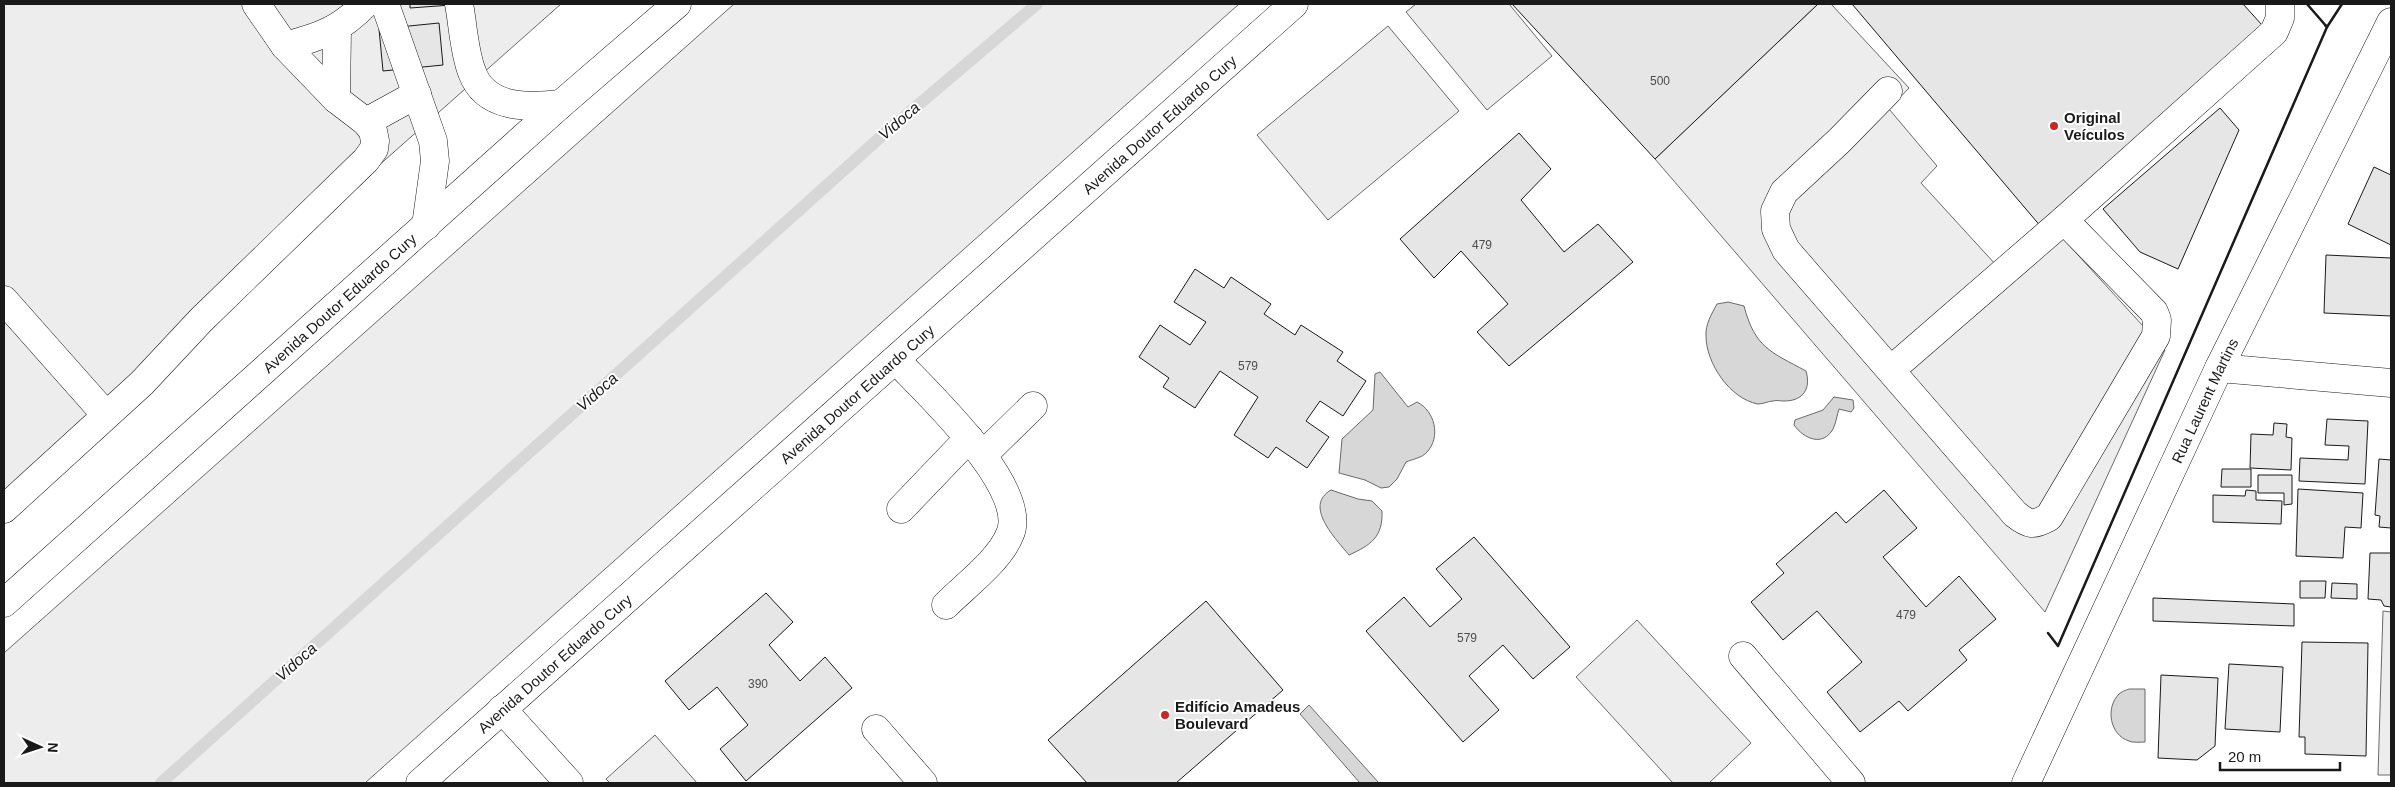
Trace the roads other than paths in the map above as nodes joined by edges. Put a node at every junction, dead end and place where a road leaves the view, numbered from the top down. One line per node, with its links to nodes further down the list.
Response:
1 (256, 4): 10 (main road)
2 (365, 4): 9 (main road)
3 (385, 4): 12 (main road)
4 (459, 4): 14 (main road)
5 (677, 4): 14 (main road, Avenida Doutor Eduardo Cury)
6 (1294, 4): 19 (main road, Avenida Doutor Eduardo Cury)
7 (2280, 4): 16 (main road)
8 (2391, 22): 20 (main road, Rua Laurent Martins)
9 (337, 29): 10 (main road); 13 (main road)
10 (285, 46): 13 (main road)
11 (1888, 91): 21 (main road)
12 (417, 94): 15 (main road); 17 (main road)
13 (336, 99): 15 (main road)
14 (561, 104): 17 (main road, Avenida Doutor Eduardo Cury)
15 (366, 122): 24 (main road)
16 (2064, 220): 21 (main road); 21 (main road)
17 (426, 226): 28 (main road, Avenida Doutor Eduardo Cury)
18 (4, 300): 24 (main road)
19 (896, 360): 25 (main road); 31 (main road, Avenida Doutor Eduardo Cury)
20 (2219, 368): 22 (main road); 37 (main road, Rua Laurent Martins)
21 (1892, 369)
22 (2391, 384)
23 (1033, 406): 25 (main road)
24 (106, 415): 27 (main road)
25 (976, 447): 26 (main road); 29 (main road)
26 (900, 509)
27 (4, 510)
28 (4, 603)
29 (946, 605)
30 (1742, 656): 36 (main road)
31 (502, 709): 33 (main road, Avenida Doutor Eduardo Cury); 34 (main road)
32 (876, 729): 35 (main road)
33 (420, 783)
34 (569, 783)
35 (924, 783)
36 (1851, 783)
37 (2026, 783)

